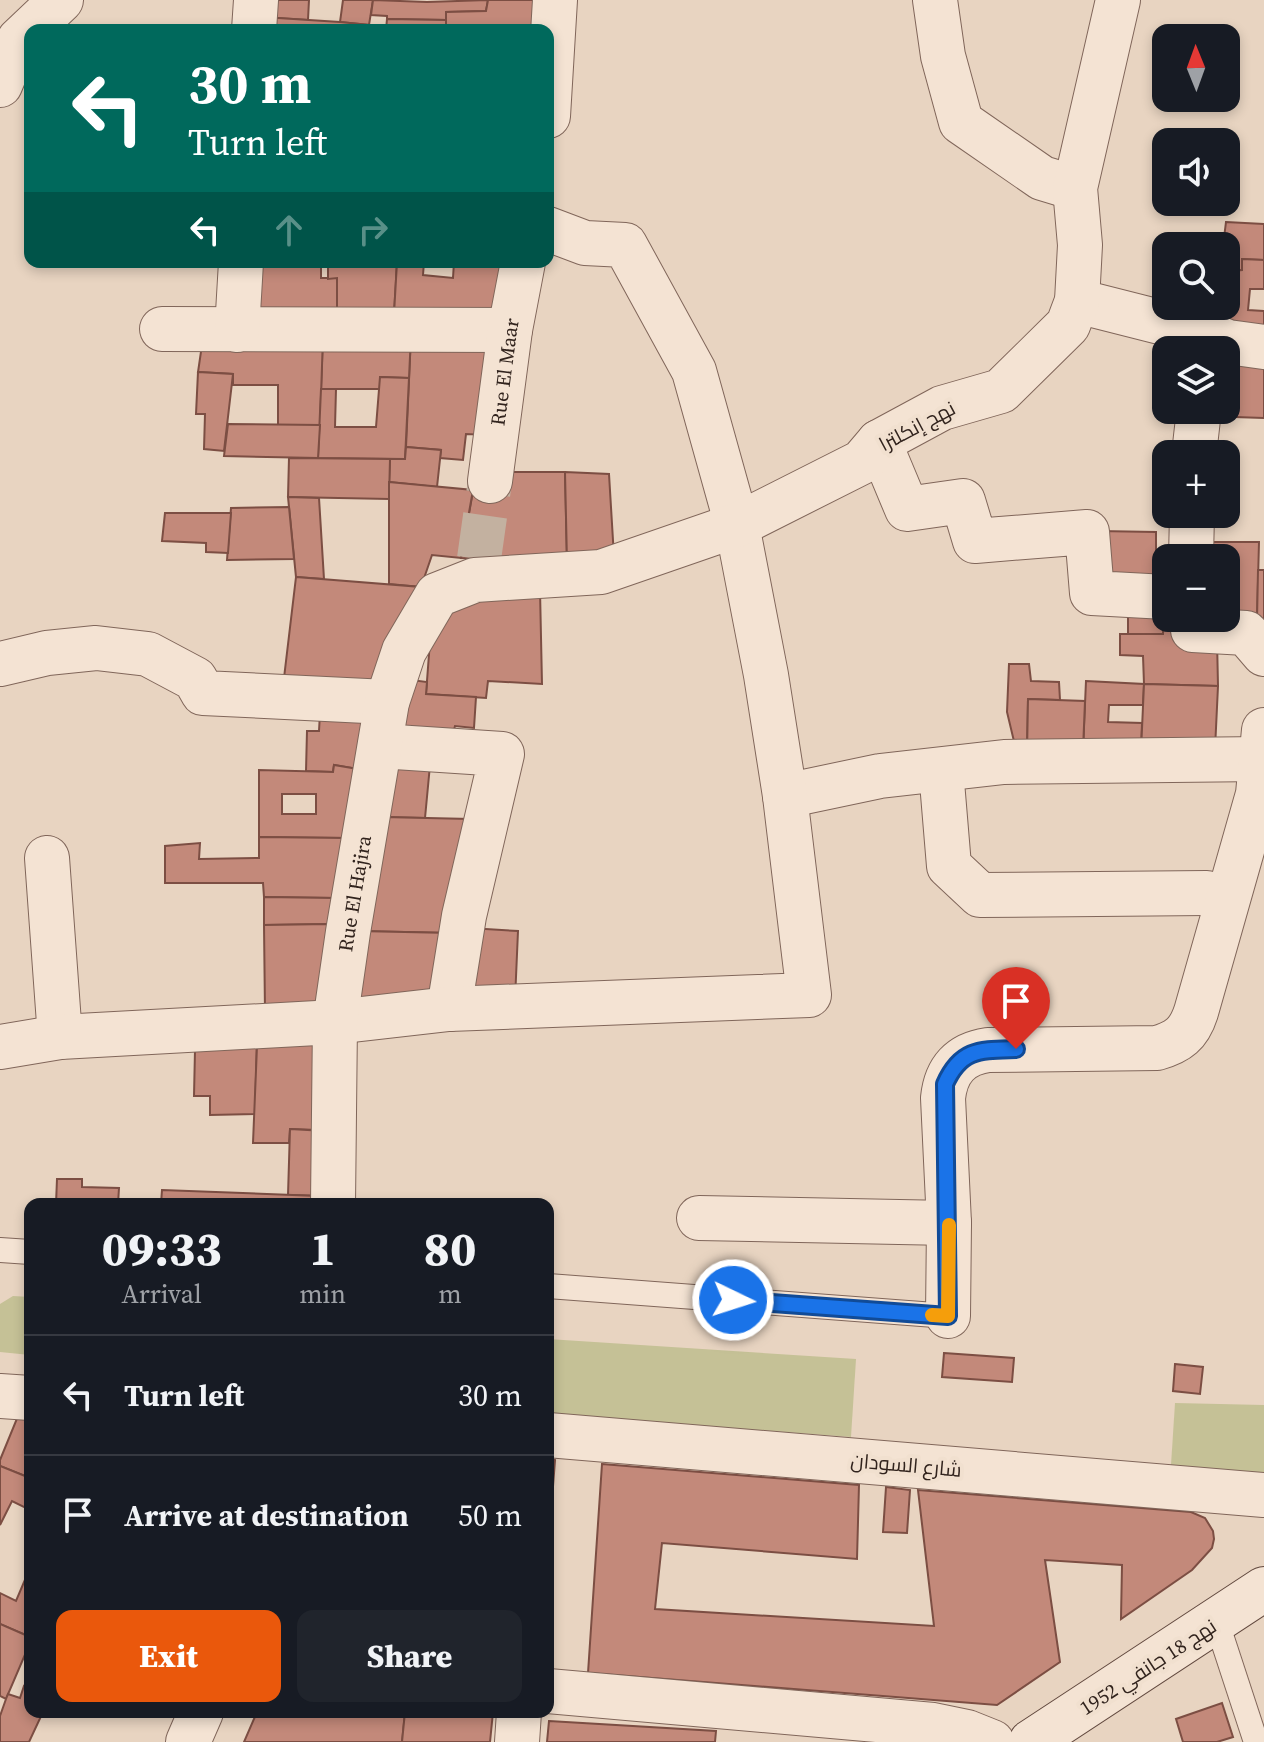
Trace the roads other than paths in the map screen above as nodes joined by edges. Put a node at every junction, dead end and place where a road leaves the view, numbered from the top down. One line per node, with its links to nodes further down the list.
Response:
1 (61, 0): 6 (street)
2 (256, 0): 7 (street)
3 (555, 0): 8 (street)
4 (935, 0): 11 (street)
5 (1118, 0): 11 (street, نهج إنكلترا)
6 (36, 24)
7 (254, 24)
8 (554, 24)
9 (24, 35): 10 (street)
10 (0, 85)
11 (1075, 188): 15 (street, نهج إنكلترا)
12 (554, 231): 24 (street)
13 (241, 268): 17 (street)
14 (522, 268): 18 (street, Rue El Maar)
15 (1077, 301): 19 (street); 22 (street, نهج إنكلترا)
16 (162, 329): 17 (street)
17 (237, 330): 18 (street)
18 (510, 330): 23 (street, Rue El Maar)
19 (1191, 336)
20 (1240, 344): 21 (street)
21 (1264, 347)
22 (879, 442): 24 (street, نهج إنكلترا); 26 (street)
23 (490, 481)
24 (737, 525): 25 (street, نهج إنكلترا); 34 (street)
25 (464, 578): 30 (street, Rue El Hajira)
26 (1152, 596)
27 (1228, 632): 28 (street)
28 (1264, 654)
29 (0, 664): 30 (street)
30 (387, 702): 32 (street, Rue El Hajira)
31 (1263, 744): 33 (street); 43 (street)
32 (380, 746): 37 (street); 38 (street, Rue El Hajira)
33 (941, 770): 34 (street); 36 (street)
34 (785, 796): 37 (street)
35 (47, 858): 39 (street)
36 (1207, 893)
37 (449, 1009): 38 (street)
38 (335, 1022): 39 (street); 41 (street, Rue El Hajira)
39 (60, 1037): 40 (street)
40 (0, 1047)
41 (333, 1198)
42 (699, 1218): 43 (street)
43 (949, 1223): 47 (street)
44 (0, 1250): 45 (lane)
45 (24, 1252)
46 (554, 1286): 47 (lane)
47 (948, 1316)
48 (554, 1436): 49 (street, شارع السودان)
49 (1264, 1495)
50 (1264, 1589): 51 (street, نهج 18 جانفي 1952)
51 (1217, 1623): 58 (street, نهج 18 جانفي 1952); 59 (lane)
52 (554, 1692): 57 (street)
53 (198, 1718): 55 (street)
54 (519, 1718): 56 (street)
55 (188, 1742)
56 (517, 1742)
57 (992, 1742)
58 (1031, 1742)
59 (1256, 1742)

